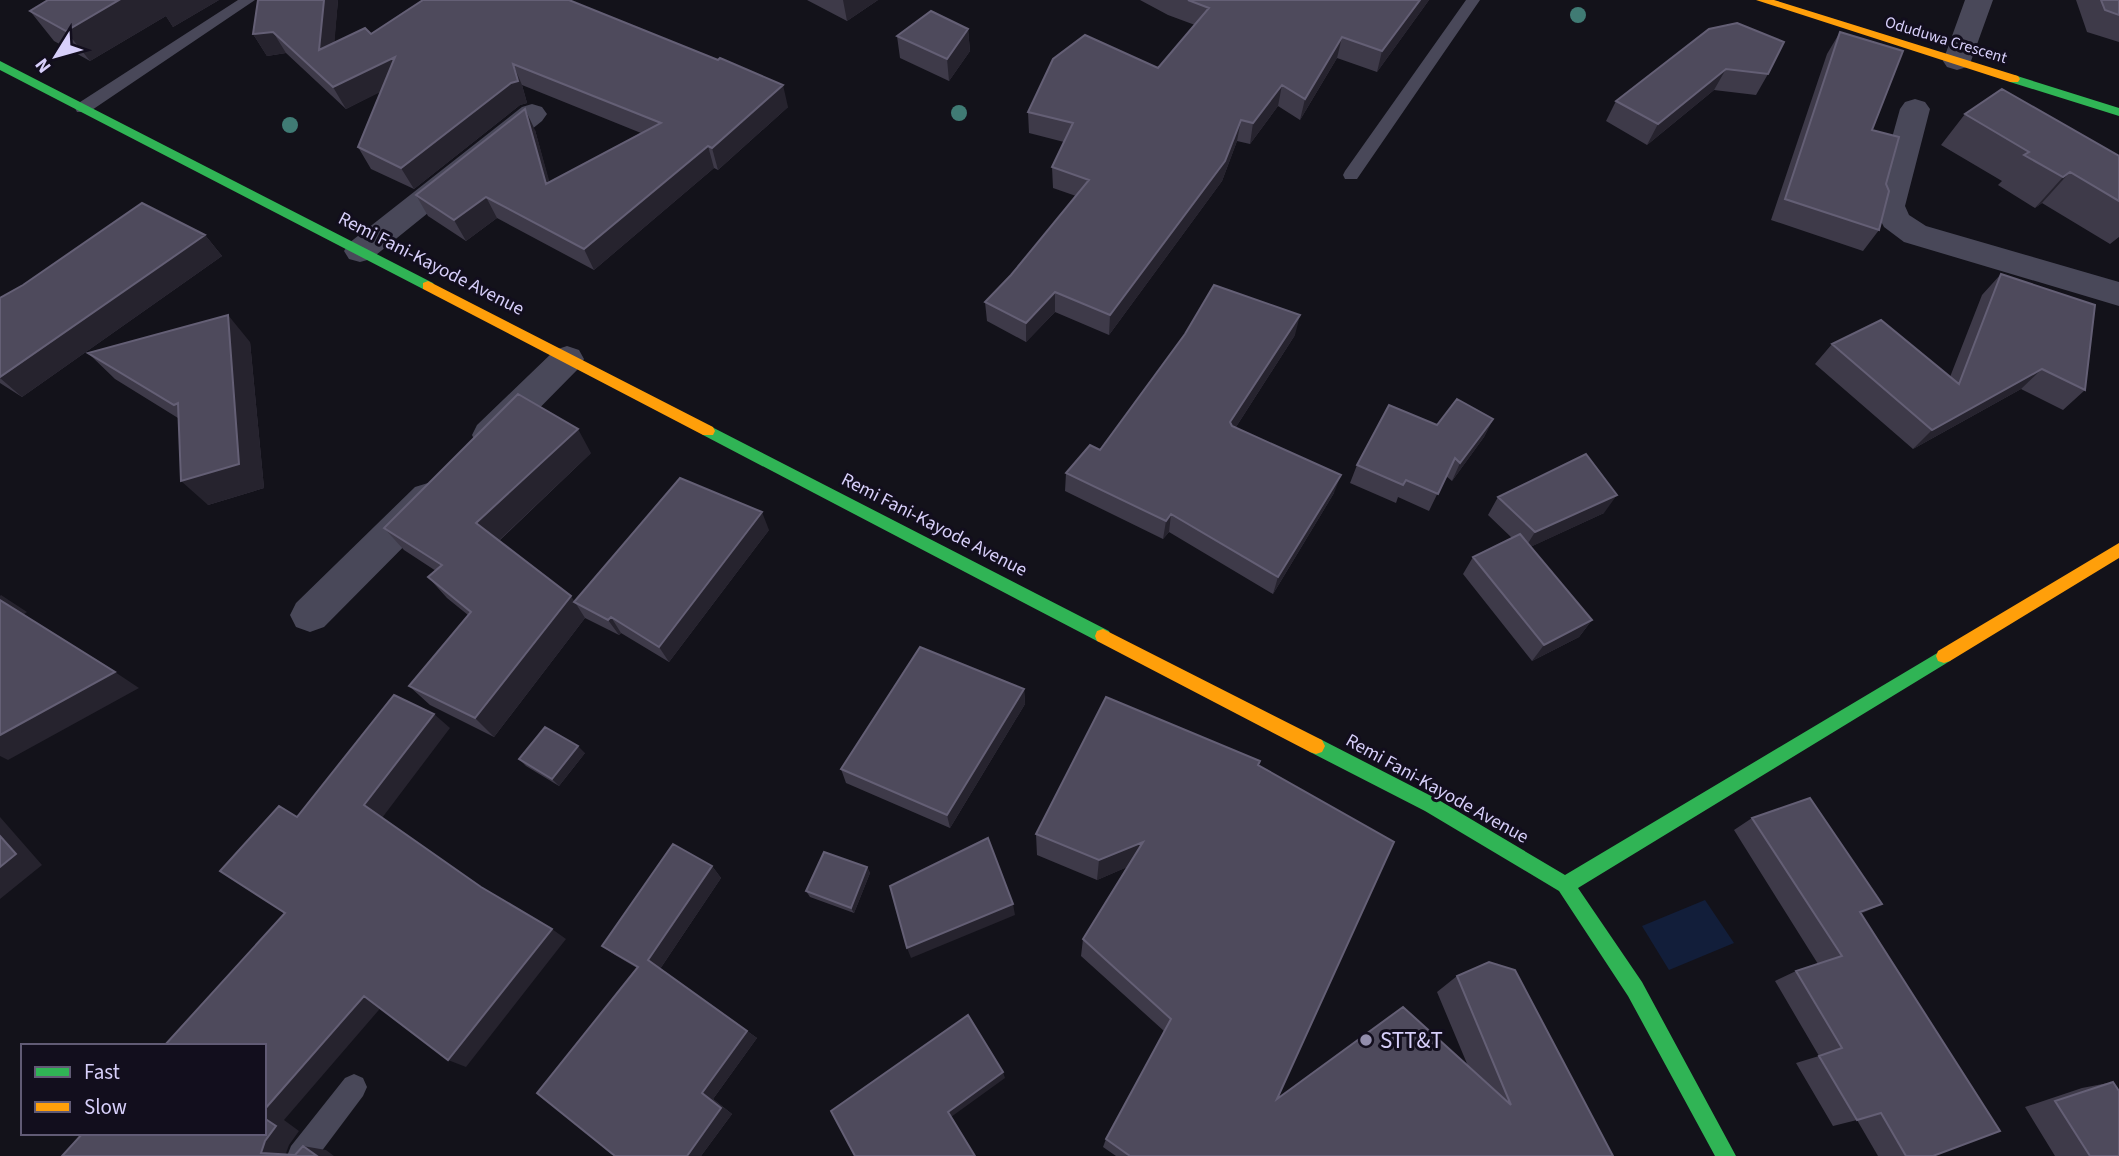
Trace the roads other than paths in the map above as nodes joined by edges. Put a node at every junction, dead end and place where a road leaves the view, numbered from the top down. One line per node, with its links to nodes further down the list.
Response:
1 (248, 0): 7 (lane)
2 (1473, 0): 11 (lane)
3 (1762, 0): 5 (street, Oduduwa Crescent)
4 (1979, 0): 5 (street)
5 (1957, 61): 9 (street, Oduduwa Crescent)
6 (0, 65): 7 (street, Remi Fani-Kayode Avenue)
7 (83, 108): 12 (street, Remi Fani-Kayode Avenue)
8 (1915, 108): 13 (street)
9 (2119, 112)
10 (532, 114): 12 (street)
11 (1351, 175)
12 (360, 251): 14 (street, Remi Fani-Kayode Avenue)
13 (2119, 295)
14 (567, 359): 16 (street); 17 (street, Remi Fani-Kayode Avenue)
15 (2119, 550): 17 (street)
16 (310, 615)
17 (1565, 886): 20 (street, Remi Fani-Kayode Avenue)
18 (354, 1087): 19 (lane)
19 (301, 1156)
20 (1727, 1156)

